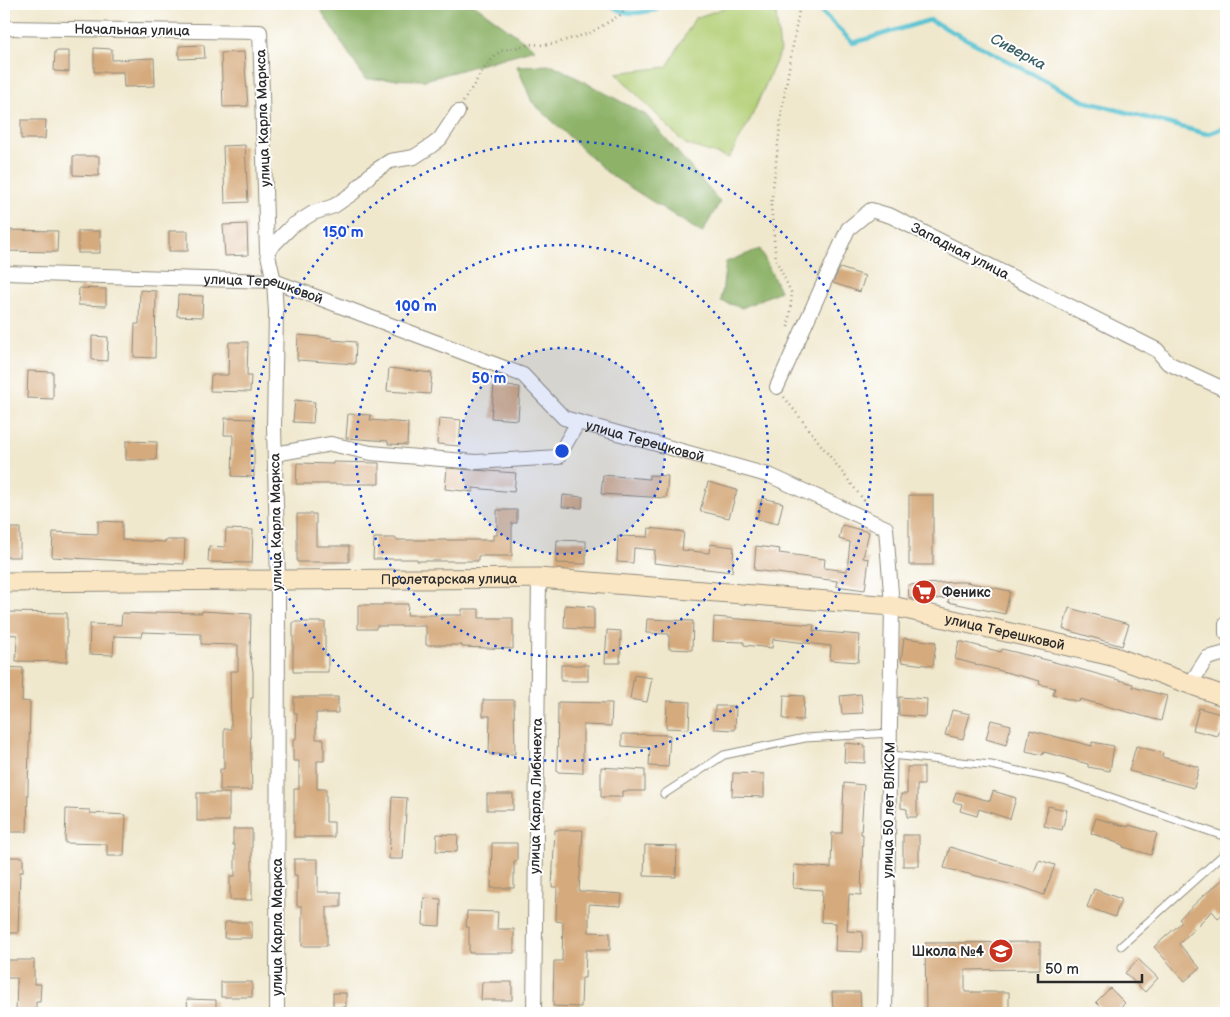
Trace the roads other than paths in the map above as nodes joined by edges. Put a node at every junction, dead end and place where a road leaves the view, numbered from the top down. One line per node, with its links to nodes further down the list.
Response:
1 (4, 28): 2 (street, Начальная улица)
2 (260, 32): 4 (street, улица Карла Маркса)
3 (458, 112): 4 (street)
4 (267, 251): 6 (street, улица Карла Маркса)
5 (4, 273): 6 (street, улица Терешковой)
6 (274, 280): 9 (street, улица Терешковой); 10 (street, улица Карла Маркса)
7 (777, 387): 8 (street, Западная улица)
8 (1226, 390)
9 (578, 422): 10 (street); 14 (street, улица Терешковой)
10 (276, 454): 12 (street, улица Карла Маркса)
11 (539, 578): 12 (main road, Пролетарская улица); 14 (main road, Пролетарская улица); 27 (street, улица Карла Либкнехта)
12 (278, 581): 13 (main road, Пролетарская улица); 26 (street, улица Карла Маркса)
13 (4, 582)
14 (892, 606): 18 (main road, улица Терешковой); 20 (street, улица 50 лет ВЛКСМ)
15 (1226, 624): 16 (street)
16 (1226, 633)
17 (1226, 653): 18 (street)
18 (1191, 683): 19 (main road, улица Терешковой)
19 (1226, 696)
20 (891, 733): 21 (street, улица 50 лет ВЛКСМ); 22 (lane)
21 (890, 755): 23 (lane); 28 (street, улица 50 лет ВЛКСМ)
22 (664, 794)
23 (1226, 837)
24 (1226, 852): 25 (lane)
25 (1122, 946)
26 (277, 1013)
27 (534, 1013)
28 (884, 1013)

